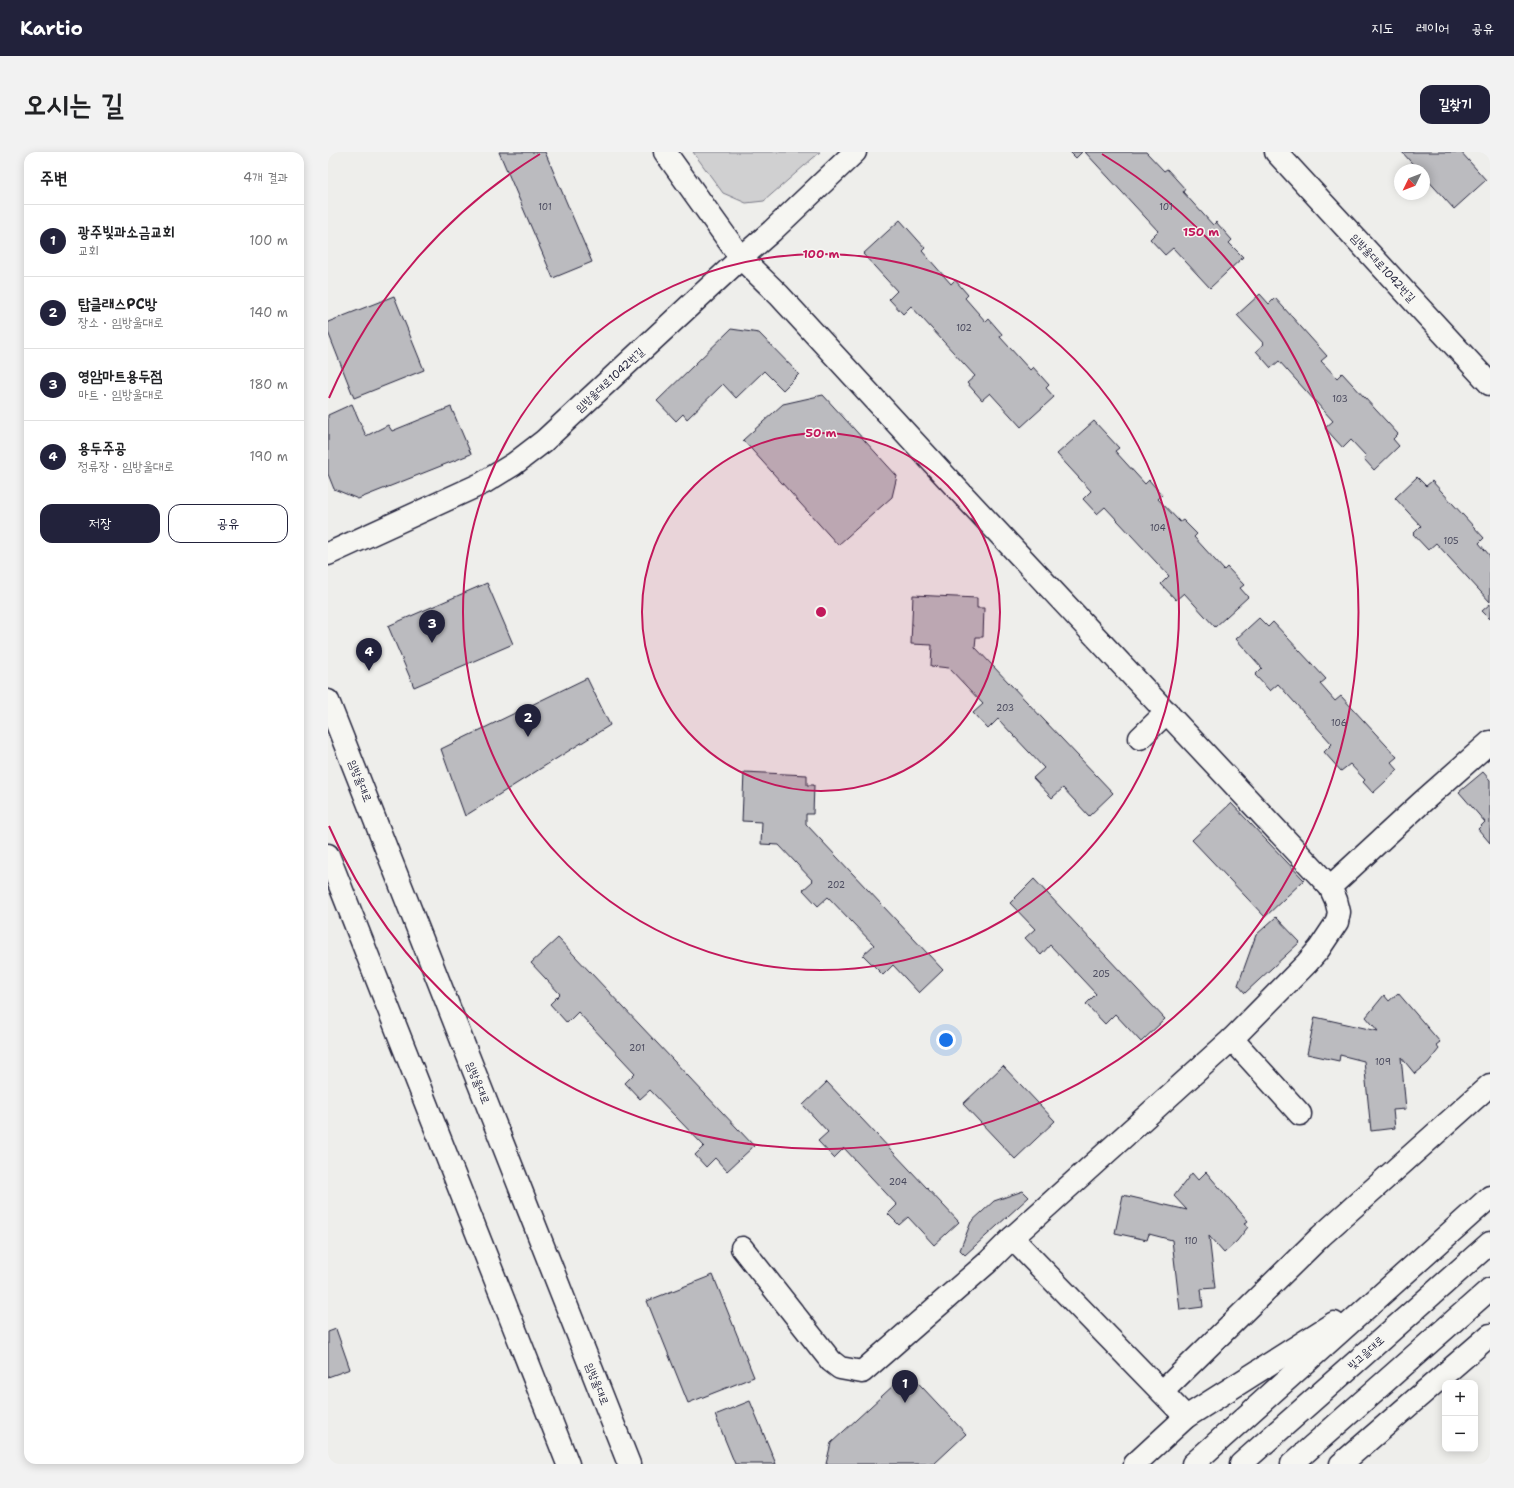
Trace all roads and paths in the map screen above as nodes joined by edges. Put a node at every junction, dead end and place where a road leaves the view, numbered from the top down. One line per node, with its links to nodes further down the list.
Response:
1 (665, 152): 4 (street)
2 (855, 152): 4 (street, 임방울대로1042번길)
3 (1276, 152): 5 (street, 임방울대로1042번길)
4 (741, 258): 6 (street, 임방울대로1042번길); 8 (street)
5 (1490, 384)
6 (328, 554)
7 (328, 701): 29 (street, 임방울대로)
8 (1167, 712): 9 (street); 12 (street)
9 (1140, 738)
10 (1490, 742): 12 (street)
11 (328, 855): 23 (street)
12 (1330, 887): 13 (street)
13 (1232, 1039): 15 (street); 17 (street)
14 (1490, 1085): 24 (street)
15 (1300, 1114)
16 (1490, 1197): 20 (street)
17 (1012, 1238): 19 (street); 24 (street)
18 (1490, 1243): 31 (street, 빛고을대로)
19 (742, 1248)
20 (1387, 1289): 25 (street); 30 (street)
21 (1490, 1289): 32 (street)
22 (1490, 1335): 33 (street)
23 (533, 1377): 27 (street); 28 (street)
24 (1162, 1392): 25 (street)
25 (1186, 1417): 26 (street)
26 (1138, 1462)
27 (555, 1464)
28 (568, 1464)
29 (629, 1464)
30 (1193, 1464)
31 (1241, 1464)
32 (1292, 1464)
33 (1341, 1464)

